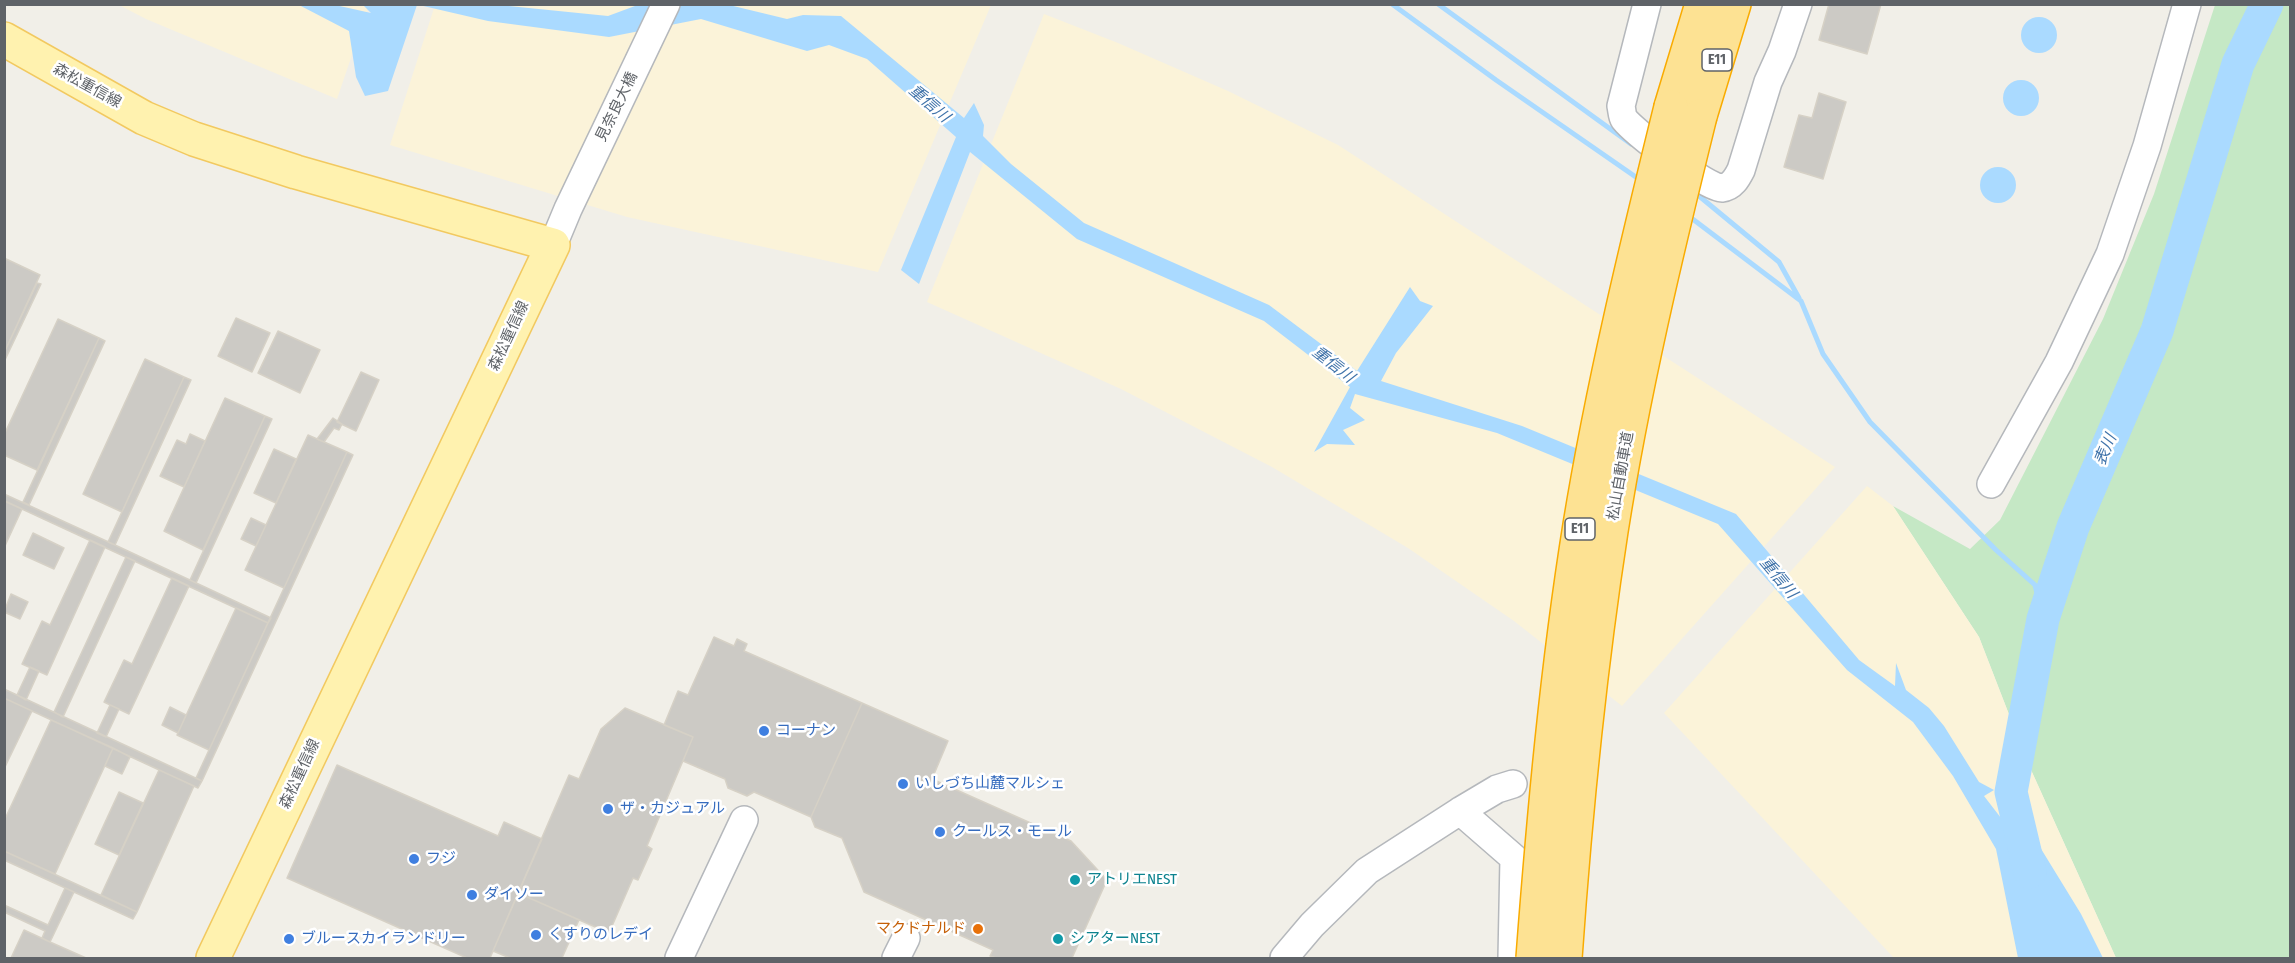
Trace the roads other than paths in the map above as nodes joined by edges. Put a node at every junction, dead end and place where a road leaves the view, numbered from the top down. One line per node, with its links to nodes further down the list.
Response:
1 (666, 4): 9 (street, 見奈良大橋)
2 (1647, 4): 5 (street)
3 (1702, 4): 8 (highway, 松山自動車道 / E11)
4 (1734, 4): 8 (highway, 松山自動車道 / E11)
5 (1798, 4)
6 (2187, 4): 10 (street)
7 (4, 39): 9 (main road, 森松重信線)
8 (1685, 111): 18 (highway, 松山自動車道 / E11, bridge); 19 (highway, 松山自動車道 / E11, bridge)
9 (553, 245): 14 (main road, 森松重信線)
10 (1991, 484)
11 (1513, 784): 12 (street)
12 (1460, 811): 16 (street); 17 (street)
13 (744, 820): 15 (street)
14 (213, 958)
15 (679, 958)
16 (1284, 958)
17 (1512, 958)
18 (1533, 958)
19 (1565, 958)

